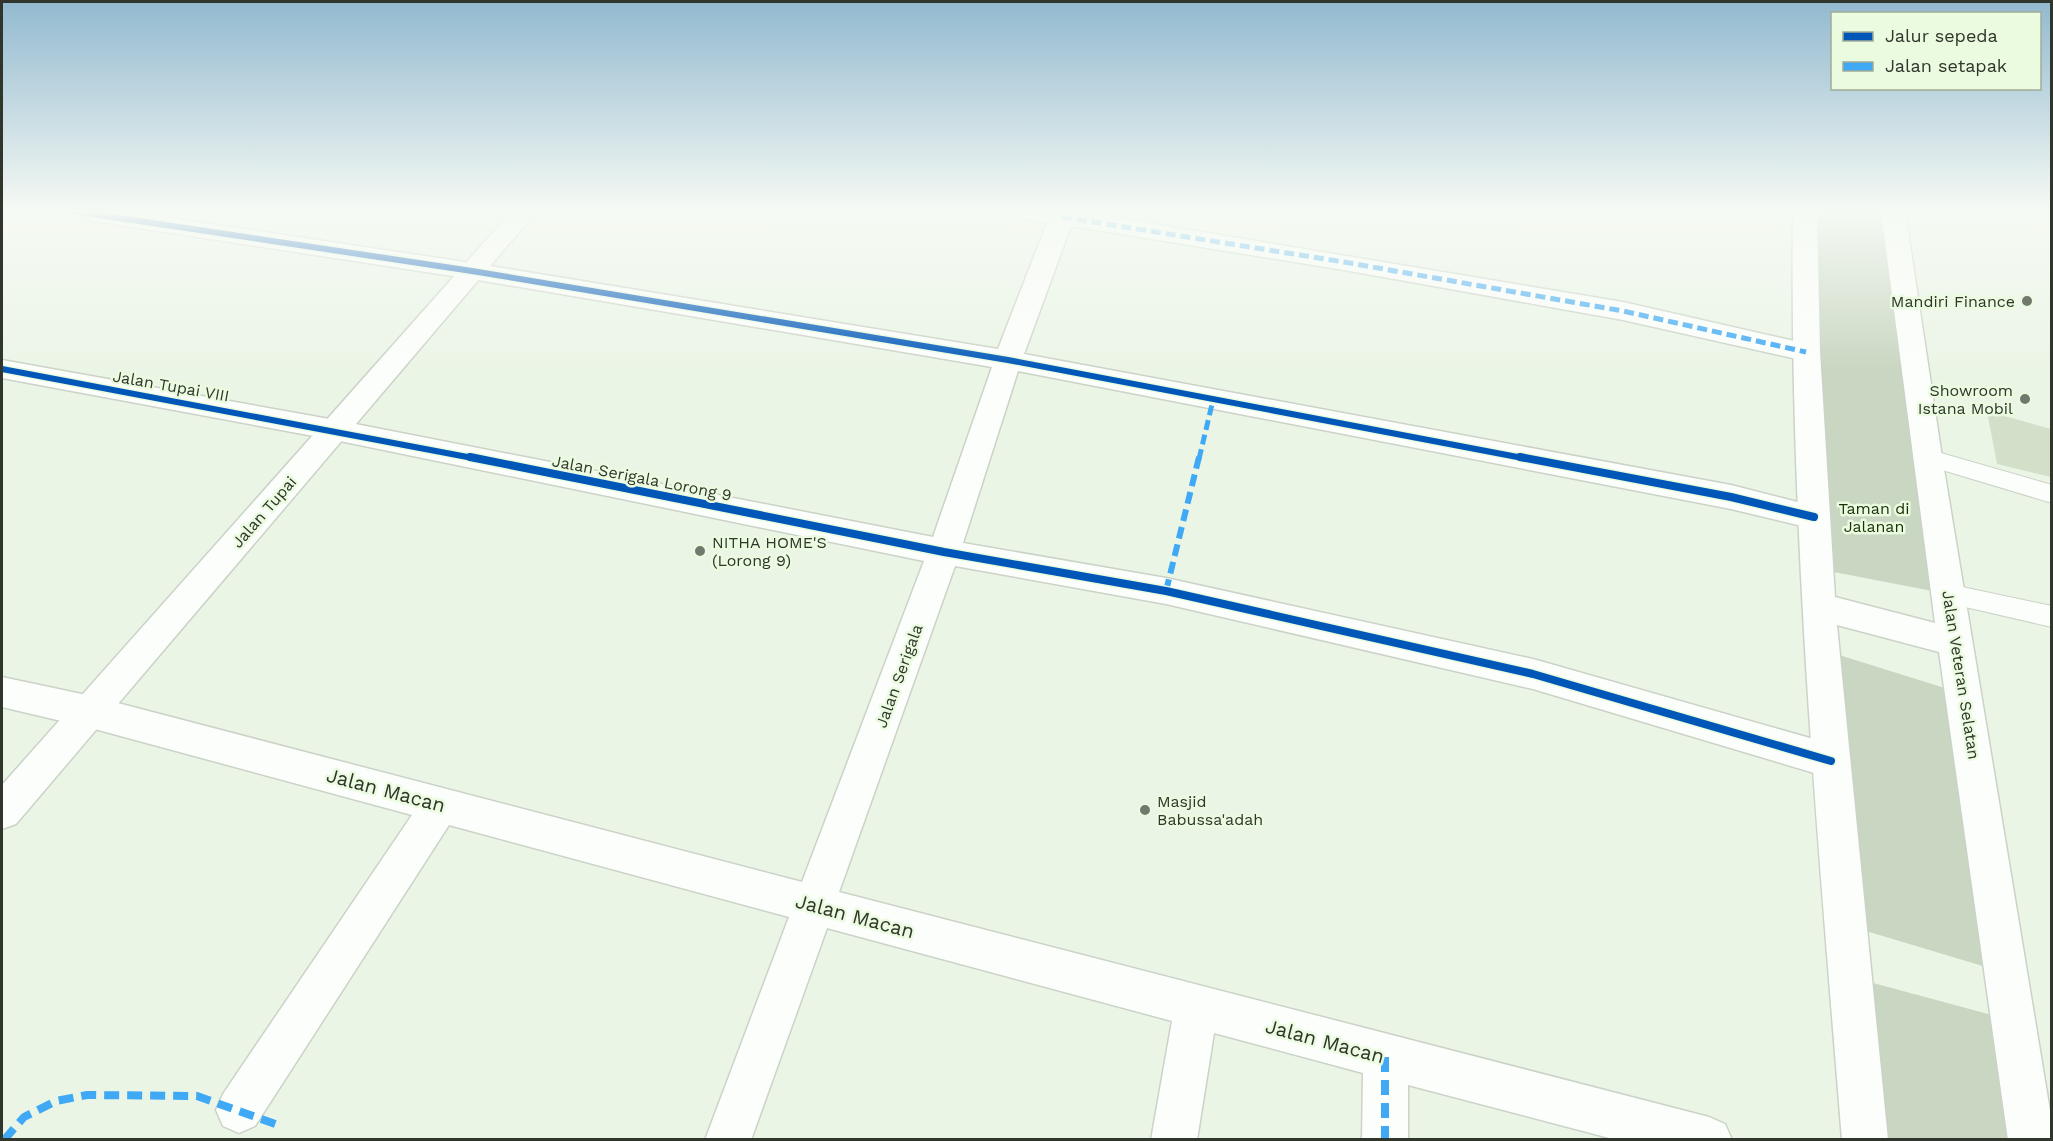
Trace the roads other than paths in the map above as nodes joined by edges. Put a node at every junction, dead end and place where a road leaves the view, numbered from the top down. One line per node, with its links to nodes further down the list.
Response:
1 (427, 264): 7 (street)
2 (478, 264): 7 (street, Jalan Tupai)
3 (1044, 264): 9 (street, Jalan Serigala)
4 (1357, 264): 8 (street)
5 (1805, 264): 8 (street)
6 (1900, 264): 12 (street, Jalan Veteran Selatan)
7 (472, 271): 9 (street); 11 (street, Jalan Tupai)
8 (1806, 352): 14 (street)
9 (1008, 360): 14 (street); 15 (street, Jalan Serigala)
10 (2, 369): 11 (street, Jalan Tupai VIII)
11 (335, 430): 15 (street, Jalan Serigala Lorong 9); 21 (street, Jalan Tupai)
12 (1927, 457): 13 (lane); 16 (street, Jalan Veteran Selatan)
13 (2052, 494)
14 (1814, 517): 17 (street)
15 (944, 552): 22 (street, Jalan Serigala Lorong 9); 25 (street, Jalan Serigala)
16 (1948, 594): 18 (lane); 19 (street, Jalan Veteran Selatan)
17 (1820, 608): 19 (street); 22 (street)
18 (2052, 617)
19 (1956, 642): 29 (street, Jalan Veteran Selatan)
20 (2, 692): 21 (street, Jalan Macan)
21 (91, 712): 23 (street, Jalan Macan); 24 (street, Jalan Tupai)
22 (1831, 762): 34 (street)
23 (441, 804): 25 (street, Jalan Macan); 28 (street)
24 (2, 812)
25 (816, 905): 26 (street, Jalan Macan); 30 (street, Jalan Serigala)
26 (1196, 1006): 27 (street, Jalan Macan); 31 (street)
27 (1385, 1057): 32 (street); 33 (street, Jalan Macan)
28 (238, 1110)
29 (2034, 1138)
30 (728, 1140)
31 (1174, 1140)
32 (1385, 1140)
33 (1709, 1140)
34 (1865, 1140)

